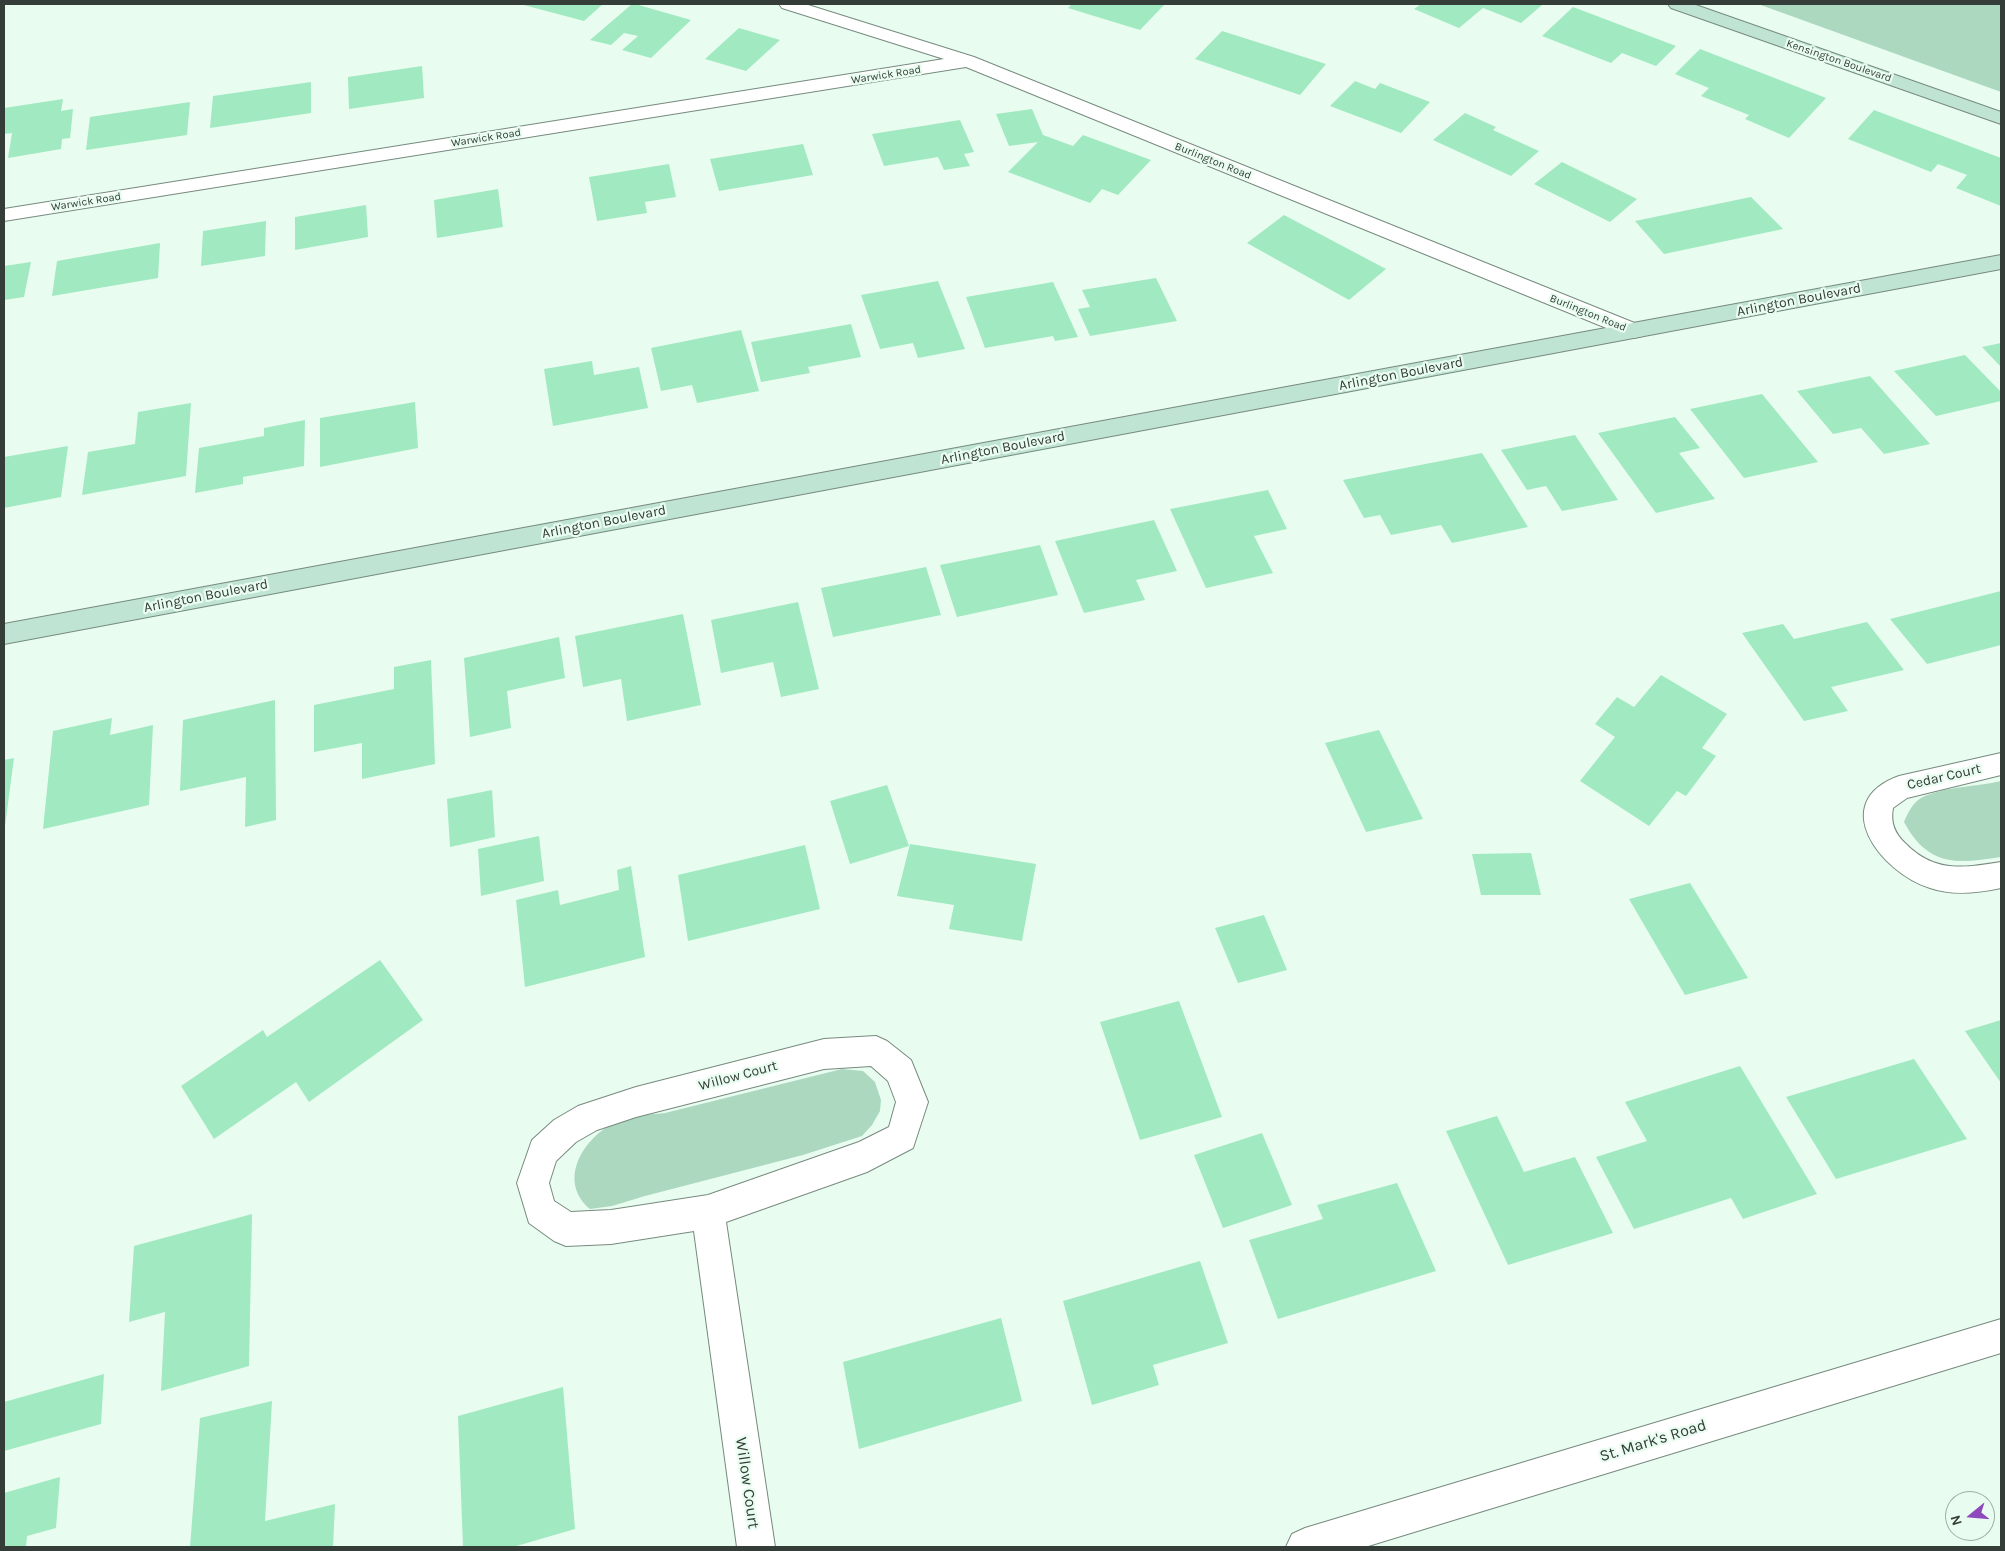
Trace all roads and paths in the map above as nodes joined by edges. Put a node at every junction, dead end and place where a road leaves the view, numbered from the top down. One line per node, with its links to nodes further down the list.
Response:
1 (788, 4): 3 (street, Burlington Road)
2 (1677, 4): 4 (street, Kensington Boulevard)
3 (968, 61): 5 (street, Warwick Road); 7 (street, Burlington Road)
4 (2001, 118)
5 (4, 215)
6 (2001, 262): 7 (street, Arlington Boulevard)
7 (1634, 331): 8 (street, Arlington Boulevard)
8 (4, 634)
9 (2001, 764): 10 (street, Cedar Court)
10 (2001, 875)
11 (708, 1212): 11 (street, Willow Court); 13 (street, Willow Court)
12 (2001, 1336): 14 (street, St. Mark's Road)
13 (756, 1547)
14 (1305, 1547)

